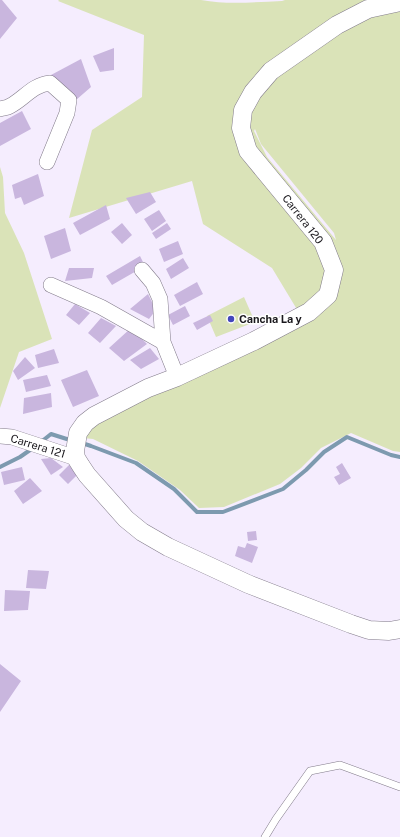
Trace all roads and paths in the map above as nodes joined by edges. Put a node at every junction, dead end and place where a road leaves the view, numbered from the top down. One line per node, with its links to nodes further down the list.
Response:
1 (400, 2): 7 (street, Carrera 120)
2 (0, 109): 3 (street)
3 (47, 162)
4 (142, 270): 6 (street)
5 (51, 286): 6 (street)
6 (163, 342): 7 (street)
7 (177, 377): 9 (street, Carrera 120)
8 (0, 436): 9 (street, Carrera 121)
9 (76, 455): 10 (street)
10 (400, 629)
11 (400, 787): 12 (lane)
12 (265, 837)

